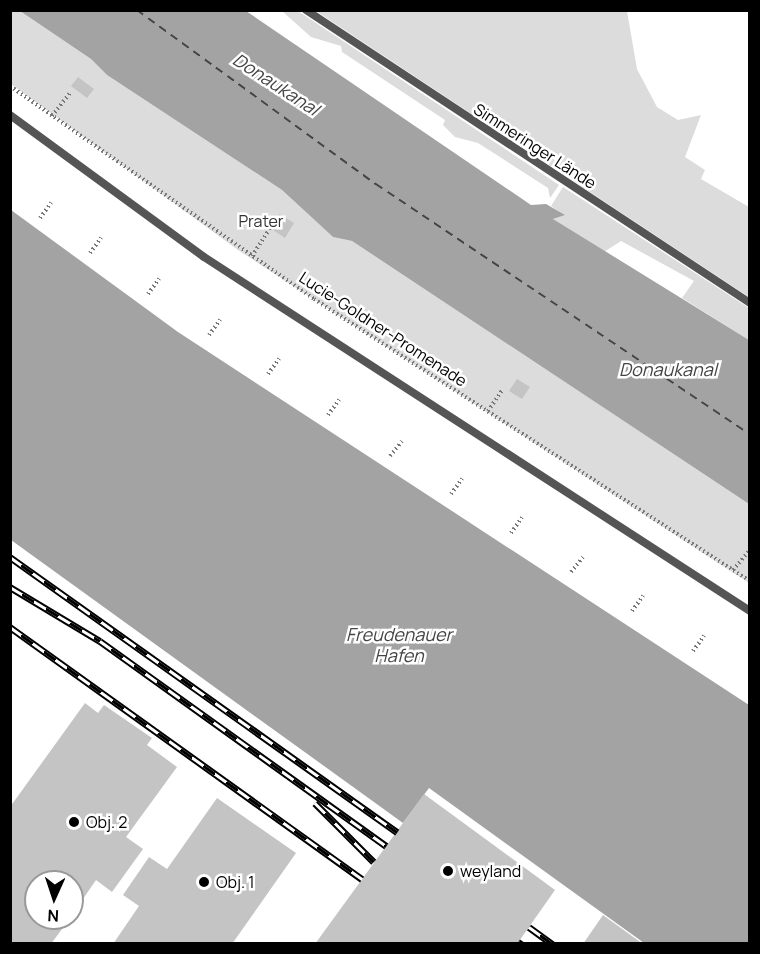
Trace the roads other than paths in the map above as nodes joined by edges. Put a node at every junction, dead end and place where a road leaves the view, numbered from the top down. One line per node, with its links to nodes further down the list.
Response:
1 (306, 10): 3 (lane, Simmeringer Lände)
2 (10, 115): 4 (lane)
3 (750, 303)
4 (750, 611)

